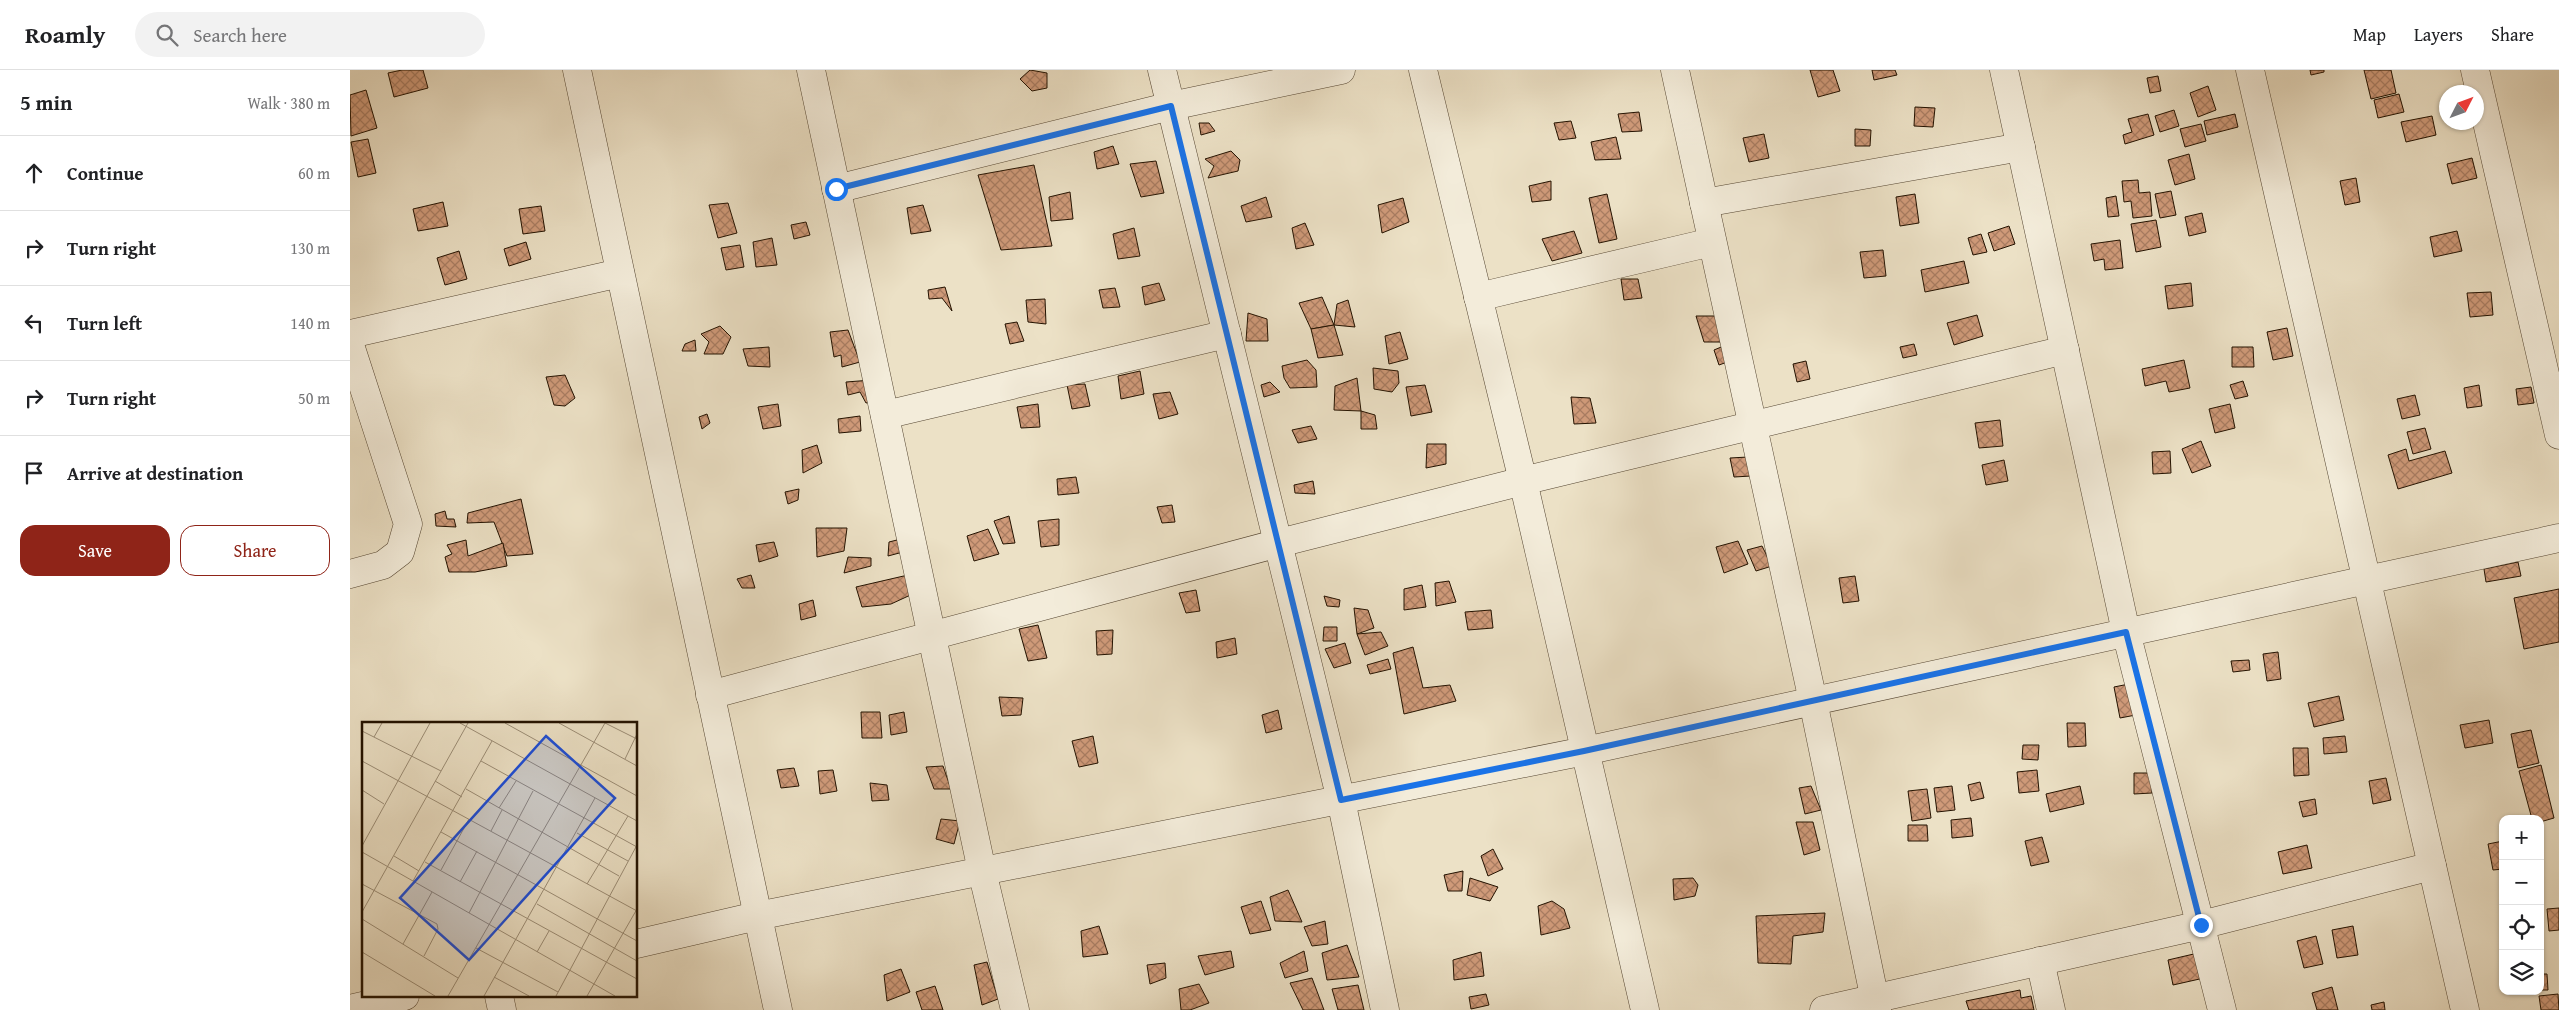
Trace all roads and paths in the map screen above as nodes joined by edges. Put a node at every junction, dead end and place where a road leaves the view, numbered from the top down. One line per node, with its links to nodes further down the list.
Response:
1 (577, 70): 15 (street)
2 (810, 70): 12 (street)
3 (1162, 70): 10 (street)
4 (1341, 70): 10 (street)
5 (1423, 70): 16 (street)
6 (1675, 70): 13 (street)
7 (2004, 70): 11 (street)
8 (2250, 70): 28 (street)
9 (2475, 70): 23 (street)
10 (1171, 106): 12 (street); 18 (street)
11 (2021, 147): 13 (street); 20 (street)
12 (836, 189): 21 (street)
13 (1704, 203): 14 (street)
14 (1712, 242): 16 (street); 22 (street)
15 (620, 273): 17 (street); 31 (street)
16 (1478, 297): 24 (street)
17 (350, 334)
18 (1227, 334): 21 (street); 26 (street)
19 (350, 344): 27 (street)
20 (2065, 350): 22 (street); 29 (street)
21 (885, 415): 30 (street)
22 (1752, 426): 24 (street); 32 (street)
23 (2559, 435)
24 (1523, 481): 26 (street); 33 (street)
25 (2559, 538): 28 (street)
26 (1279, 543): 30 (street); 34 (street)
27 (350, 574)
28 (2366, 580): 29 (street); 35 (street)
29 (2126, 632): 32 (street); 38 (street)
30 (932, 636): 31 (street); 36 (street)
31 (710, 696): 37 (street)
32 (1813, 701): 33 (street); 42 (street)
33 (1584, 751): 34 (street); 47 (street)
34 (1341, 800): 36 (street); 46 (street)
35 (2432, 866): 38 (street); 51 (street)
36 (982, 871): 37 (street); 45 (street)
37 (757, 916): 39 (street); 44 (street)
38 (2201, 925): 40 (street); 50 (street)
39 (638, 944)
40 (2040, 961): 42 (street); 49 (street)
41 (397, 998): 43 (street)
42 (1875, 1004): 48 (street)
43 (350, 1009)
44 (778, 1010)
45 (1015, 1010)
46 (1385, 1010)
47 (1645, 1010)
48 (1824, 1010)
49 (2051, 1010)
50 (2222, 1010)
51 (2465, 1010)

